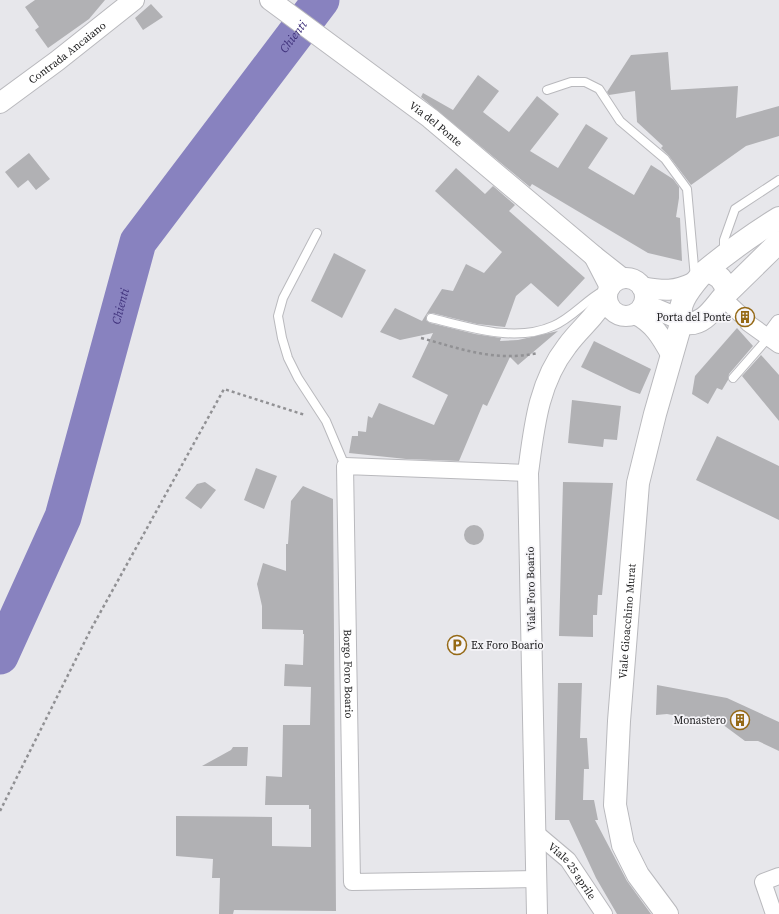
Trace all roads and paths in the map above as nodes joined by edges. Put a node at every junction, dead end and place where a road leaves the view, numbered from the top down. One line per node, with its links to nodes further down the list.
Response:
1 (134, 0): 4 (street, Contrada Ancaiano)
2 (270, 0): 12 (street, Via del Ponte)
3 (547, 90): 10 (lane)
4 (0, 103)
5 (779, 180): 9 (lane)
6 (779, 218): 9 (main road, Viale Gioacchino Murat)
7 (317, 233): 24 (lane)
8 (779, 242): 13 (main road)
9 (724, 255): 10 (main road, Viale Gioacchino Murat)
10 (700, 277): 11 (street); 13 (main road); 16 (main road, Viale Gioacchino Murat)
11 (642, 287): 12 (street); 14 (street)
12 (612, 288): 14 (street); 15 (lane); 18 (street, Viale Foro Boario)
13 (724, 296): 16 (main road); 20 (street)
14 (632, 311): 16 (street); 18 (street, Viale Foro Boario); 22 (street)
15 (431, 318)
16 (682, 320): 22 (main road, Viale Gioacchino Murat)
17 (779, 323): 20 (street)
18 (585, 327): 21 (street, Viale Foro Boario)
19 (420, 338): 21 (path)
20 (773, 342): 23 (lane)
21 (567, 345): 26 (street, Viale Foro Boario)
22 (672, 356): 33 (main road, Viale Gioacchino Murat)
23 (733, 378)
24 (326, 422): 25 (lane); 27 (path)
25 (345, 466): 26 (street); 30 (street, Borgo Foro Boario)
26 (528, 473): 28 (street, Viale Foro Boario)
27 (0, 811)
28 (536, 833): 30 (street, Viale Foro Boario); 32 (street, Viale 25 aprile)
29 (779, 876): 34 (street)
30 (536, 879): 31 (street, Viale Foro Boario)
31 (537, 914)
32 (604, 914)
33 (667, 914)
34 (774, 914)

